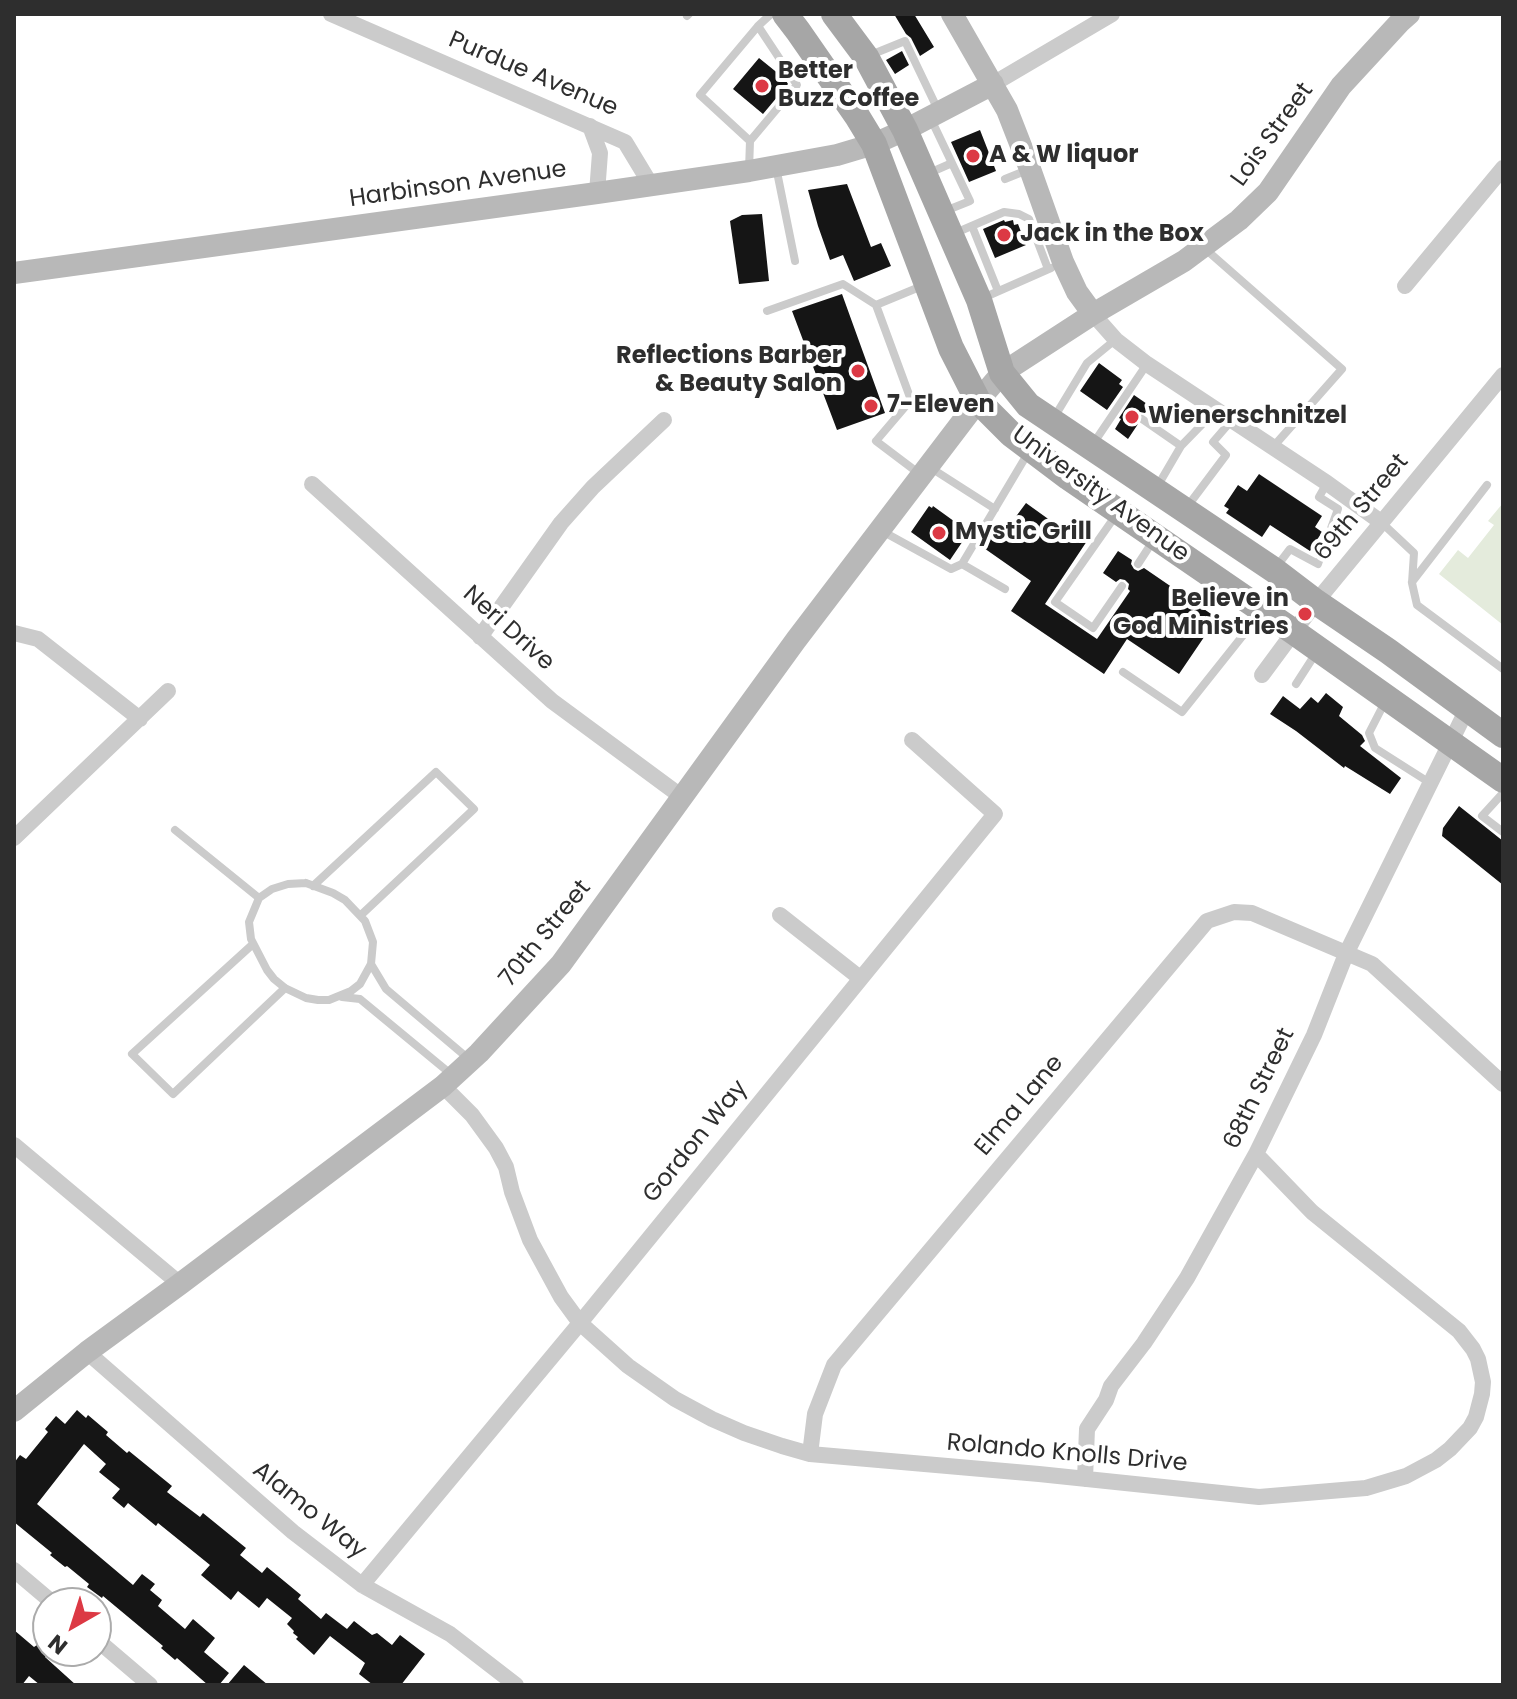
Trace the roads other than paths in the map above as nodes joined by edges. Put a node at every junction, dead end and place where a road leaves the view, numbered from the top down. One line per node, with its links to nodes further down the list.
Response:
1 (331, 14): 12 (street, Purdue Avenue)
2 (771, 14): 8 (lane)
3 (785, 14): 15 (main road, University Avenue)
4 (952, 14): 10 (street)
5 (1409, 14): 26 (street, Lois Street)
6 (1110, 15): 10 (street)
7 (842, 19): 9 (main road, University Avenue)
8 (758, 26): 14 (lane); 14 (lane)
9 (866, 57): 11 (lane); 13 (main road, University Avenue)
10 (993, 84): 11 (street, Harbinson Avenue); 19 (street)
11 (934, 115): 13 (street, Harbinson Avenue); 16 (lane)
12 (590, 126): 23 (street, Purdue Avenue); 24 (street)
13 (905, 130): 15 (street, Harbinson Avenue); 21 (main road, University Avenue)
14 (750, 141): 20 (lane)
15 (874, 144): 17 (street, Harbinson Avenue); 30 (main road, University Avenue)
16 (952, 163): 21 (lane); 25 (lane)
17 (776, 166): 20 (street, Harbinson Avenue); 27 (lane)
18 (1503, 168): 31 (street)
19 (1030, 169): 22 (lane); 28 (street)
20 (749, 171): 23 (street, Harbinson Avenue)
21 (924, 175): 25 (main road, University Avenue)
22 (1005, 179)
23 (651, 185): 24 (street, Harbinson Avenue)
24 (597, 193): 29 (street, Harbinson Avenue)
25 (954, 224): 28 (lane); 32 (main road, University Avenue)
26 (1203, 247): 35 (street, Lois Street); 49 (lane)
27 (795, 261)
28 (1056, 265): 32 (lane); 35 (street)
29 (14, 273)
30 (927, 284): 33 (lane); 40 (main road, University Avenue)
31 (1405, 286)
32 (988, 296): 38 (main road, University Avenue)
33 (876, 305): 34 (lane); 52 (lane)
34 (767, 311)
35 (1093, 314): 36 (street); 38 (street, Lois Street)
36 (1116, 340): 37 (street); 47 (lane)
37 (1147, 364): 41 (lane); 43 (street)
38 (1002, 373): 40 (street, 70th Street); 47 (main road, University Avenue)
39 (1503, 375): 60 (street, 69th Street)
40 (978, 401): 51 (main road, University Avenue); 52 (street, 70th Street)
41 (1119, 403): 42 (lane); 50 (lane)
42 (1128, 409)
43 (1216, 410): 46 (street); 48 (lane)
44 (1142, 419): 48 (lane)
45 (664, 420): 73 (street)
46 (1232, 420): 49 (street); 59 (lane)
47 (1052, 422): 50 (main road, University Avenue)
48 (1181, 446): 56 (lane)
49 (1273, 447): 53 (street)
50 (1091, 448): 56 (main road, University Avenue)
51 (1031, 449): 57 (lane); 58 (main road, University Avenue)
52 (925, 471): 57 (lane); 61 (street, 70th Street)
53 (1327, 483): 60 (street); 65 (lane)
54 (312, 484): 73 (street, Neri Drive)
55 (1487, 485): 66 (lane)
56 (1154, 491): 59 (main road, University Avenue)
57 (995, 509): 63 (lane)
58 (1118, 511): 62 (main road, University Avenue); 67 (lane)
59 (1184, 511): 65 (main road, University Avenue)
60 (1381, 522): 66 (lane); 69 (street, 69th Street)
61 (880, 530): 63 (lane); 89 (street, 70th Street)
62 (1156, 537): 64 (lane); 70 (main road, University Avenue)
63 (962, 564): 68 (lane)
64 (1138, 564)
65 (1274, 570): 69 (main road, University Avenue)
66 (1412, 583): 75 (lane)
67 (1122, 586)
68 (1005, 589)
69 (1316, 602): 71 (street, 69th Street); 81 (main road, University Avenue)
70 (1263, 610): 71 (main road, University Avenue); 76 (lane)
71 (1294, 632): 74 (main road, University Avenue); 77 (street, 69th Street)
72 (14, 633): 82 (street)
73 (480, 637): 89 (street, Neri Drive)
74 (1318, 649): 78 (lane); 80 (main road, University Avenue)
75 (1503, 669)
76 (1123, 672)
77 (1262, 675)
78 (1296, 684)
79 (168, 691): 82 (street)
80 (1388, 698): 85 (main road, University Avenue); 87 (lane)
81 (1467, 709): 83 (main road, University Avenue); 85 (street, 68th Street)
82 (140, 719): 92 (street)
83 (1503, 735)
84 (912, 740): 100 (street, Gordon Way)
85 (1451, 742): 86 (main road, University Avenue); 87 (street, 68th Street)
86 (1503, 780)
87 (1430, 784): 98 (street, 68th Street)
88 (1503, 793): 91 (lane)
89 (682, 797): 103 (street, 70th Street)
90 (175, 830): 94 (lane)
91 (1503, 832)
92 (14, 838)
93 (313, 886): 94 (lane); 95 (lane); 95 (lane)
94 (259, 898): 97 (lane)
95 (361, 915): 99 (lane)
96 (780, 915): 100 (street)
97 (253, 944): 101 (lane); 101 (lane)
98 (1346, 954): 104 (street, Elma Lane); 106 (street, 68th Street); 111 (street, Elma Lane)
99 (371, 964): 102 (lane); 103 (lane)
100 (860, 978): 108 (street, Gordon Way)
101 (285, 988): 102 (lane)
102 (341, 997): 103 (lane)
103 (456, 1074): 107 (street, 70th Street); 108 (street, Rolando Knolls Drive)
104 (1503, 1084)
105 (14, 1145): 107 (street)
106 (1256, 1154): 112 (street, 68th Street); 112 (street, Rolando Knolls Drive)
107 (180, 1284): 109 (street, 70th Street)
108 (580, 1323): 111 (street, Rolando Knolls Drive); 114 (street, Gordon Way)
109 (87, 1352): 110 (street, 70th Street); 114 (street, Alamo Way)
110 (14, 1411)
111 (810, 1454): 112 (street, Rolando Knolls Drive)
112 (1085, 1479)
113 (14, 1570): 115 (street)
114 (362, 1585): 118 (street, Alamo Way)
115 (34, 1587)
116 (112, 1653): 117 (street)
117 (150, 1685)
118 (516, 1685)

